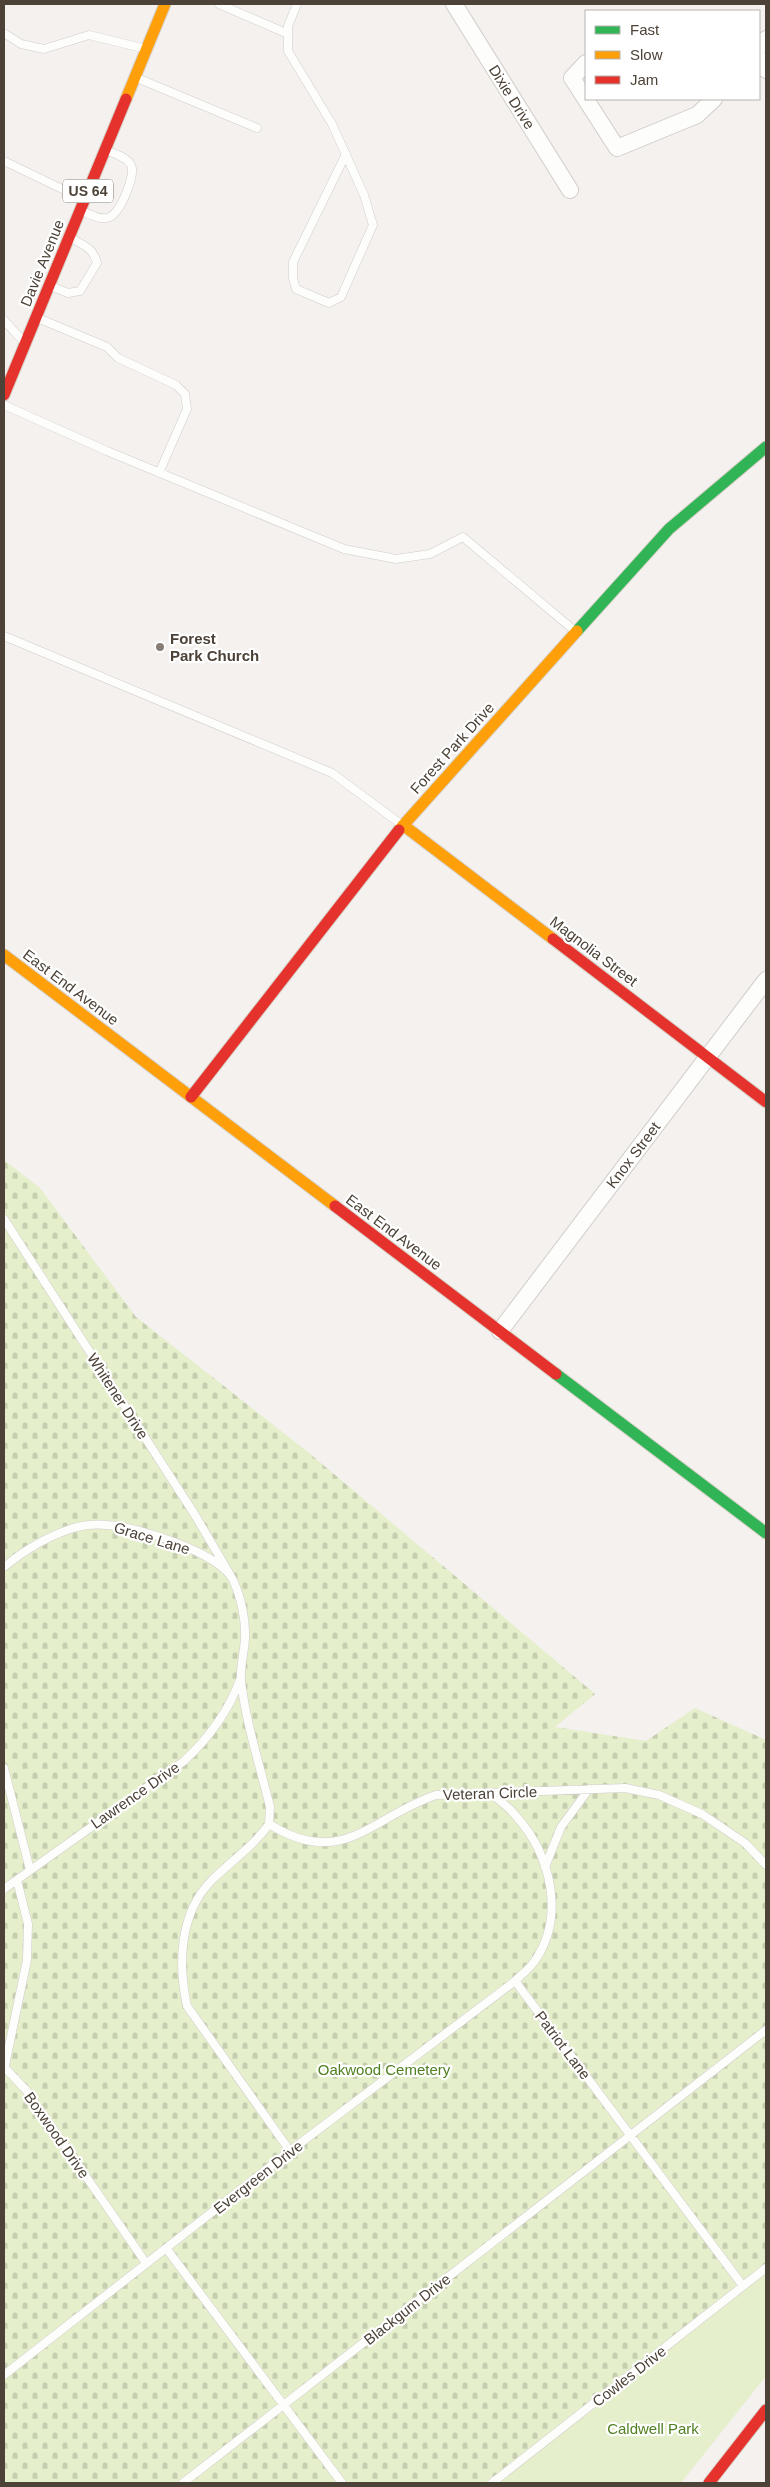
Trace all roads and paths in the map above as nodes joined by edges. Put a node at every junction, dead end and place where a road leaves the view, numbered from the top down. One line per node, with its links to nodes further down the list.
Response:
1 (165, 4): 7 (street, Davie Avenue / US 64)
2 (219, 4): 6 (lane)
3 (297, 4): 6 (lane)
4 (454, 4): 17 (street, Dixie Drive)
5 (4, 34): 7 (lane)
6 (288, 34): 15 (lane)
7 (147, 49): 9 (street, Davie Avenue / US 64)
8 (585, 64): 10 (street)
9 (135, 77): 13 (lane); 14 (street, Davie Avenue / US 64)
10 (585, 98)
11 (586, 100): 12 (street)
12 (710, 100)
13 (257, 128)
14 (105, 149): 18 (street, Davie Avenue / US 64); 18 (lane)
15 (346, 154): 15 (lane)
16 (4, 161): 18 (lane)
17 (570, 190)
18 (82, 205): 19 (street, Davie Avenue / US 64)
19 (69, 237): 20 (street, Davie Avenue / US 64); 20 (lane)
20 (49, 285): 21 (street, Davie Avenue / US 64)
21 (36, 317): 23 (street, Davie Avenue / US 64); 27 (lane)
22 (4, 320): 23 (lane)
23 (25, 343): 24 (street, Davie Avenue / US 64)
24 (4, 395)
25 (4, 405): 27 (lane)
26 (766, 447): 28 (street, Forest Park Drive)
27 (159, 473): 28 (lane)
28 (576, 632): 30 (street, Forest Park Drive)
29 (4, 636): 30 (lane)
30 (403, 825): 33 (street, Magnolia Street); 34 (street, Forest Park Drive)
31 (4, 955): 34 (street, East End Avenue)
32 (766, 980): 33 (street, Knox Street)
33 (708, 1057): 35 (street, Magnolia Street); 37 (street, Knox Street)
34 (191, 1097): 37 (street, East End Avenue)
35 (766, 1102)
36 (4, 1219): 40 (lane, Whitener Drive)
37 (500, 1330): 38 (street, East End Avenue)
38 (766, 1533)
39 (4, 1567): 40 (lane, Grace Lane)
40 (230, 1574): 41 (lane)
41 (241, 1678): 45 (lane); 48 (lane, Lawrence Drive)
42 (4, 1768): 48 (lane)
43 (589, 1789): 44 (lane, Veteran Circle); 46 (lane, Veteran Circle); 47 (lane)
44 (490, 1793): 45 (lane, Veteran Circle); 47 (lane)
45 (269, 1824): 55 (lane)
46 (766, 1864)
47 (545, 1867): 51 (lane)
48 (30, 1870): 49 (lane, Lawrence Drive)
49 (17, 1880): 50 (lane, Lawrence Drive); 53 (lane, Boxwood Drive)
50 (4, 1889)
51 (515, 1981): 54 (lane, Patriot Lane); 55 (lane, Evergreen Drive)
52 (766, 2030): 54 (lane)
53 (4, 2069): 57 (lane, Boxwood Drive)
54 (632, 2136): 59 (lane, Patriot Lane); 61 (lane, Blackgum Drive)
55 (290, 2151): 56 (lane, Evergreen Drive)
56 (166, 2248): 57 (lane, Evergreen Drive); 61 (lane)
57 (146, 2263): 60 (lane, Evergreen Drive)
58 (766, 2268): 59 (lane, Cowles Drive)
59 (743, 2286): 65 (lane, Cowles Drive)
60 (4, 2375)
61 (283, 2404): 63 (lane, Blackgum Drive); 64 (lane)
62 (766, 2410): 66 (street)
63 (183, 2483)
64 (342, 2483)
65 (492, 2483)
66 (709, 2483)

